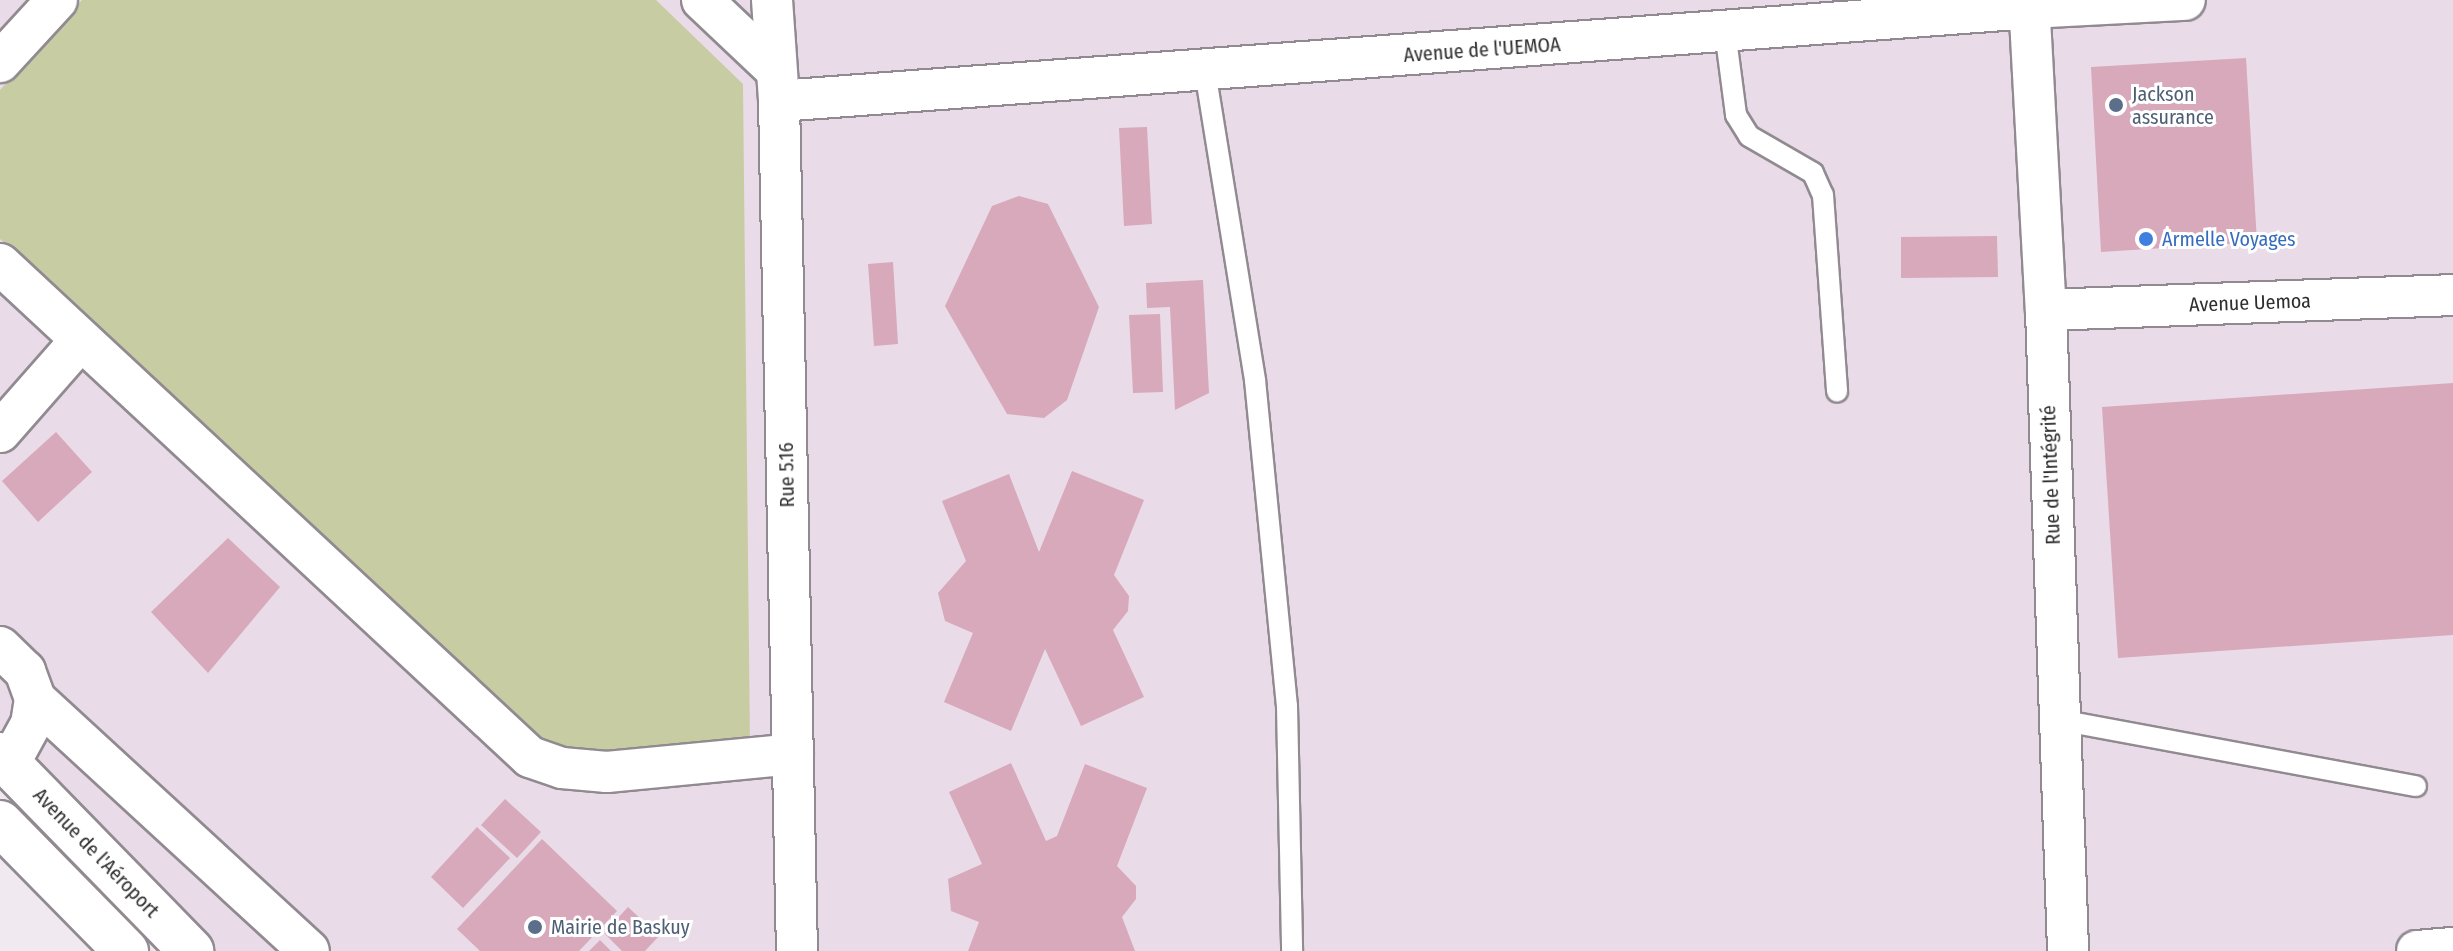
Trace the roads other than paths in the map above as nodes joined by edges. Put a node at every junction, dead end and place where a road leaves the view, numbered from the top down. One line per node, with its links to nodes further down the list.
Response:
1 (57, 0): 7 (street)
2 (702, 0): 9 (street)
3 (772, 0): 9 (street, Rue 5.16)
4 (2185, 0): 5 (street, Avenue de l'UEMOA)
5 (2030, 4): 6 (street, Avenue de l'UEMOA); 12 (street, Rue de l'Intégrité)
6 (1725, 31): 8 (street, Avenue de l'UEMOA); 14 (lane)
7 (0, 62)
8 (1205, 71): 9 (street, Avenue de l'UEMOA); 28 (lane)
9 (777, 85): 19 (street, Rue 5.16)
10 (0, 264): 13 (street)
11 (2453, 295): 12 (street, Avenue Uemoa)
12 (2046, 310): 18 (street, Rue de l'Intégrité)
13 (80, 341): 15 (street); 19 (street)
14 (1837, 392)
15 (0, 432)
16 (0, 647): 17 (street)
17 (35, 699): 20 (street); 26 (street)
18 (2059, 720): 21 (lane); 29 (street, Rue de l'Intégrité)
19 (793, 754): 27 (street, Rue 5.16)
20 (5, 759): 25 (main road, Avenue de l'Aéroport)
21 (2416, 786)
22 (0, 823): 24 (main road)
23 (2453, 948): 30 (street)
24 (126, 951)
25 (191, 951)
26 (309, 951)
27 (797, 951)
28 (1292, 951)
29 (2068, 951)
30 (2417, 951)

